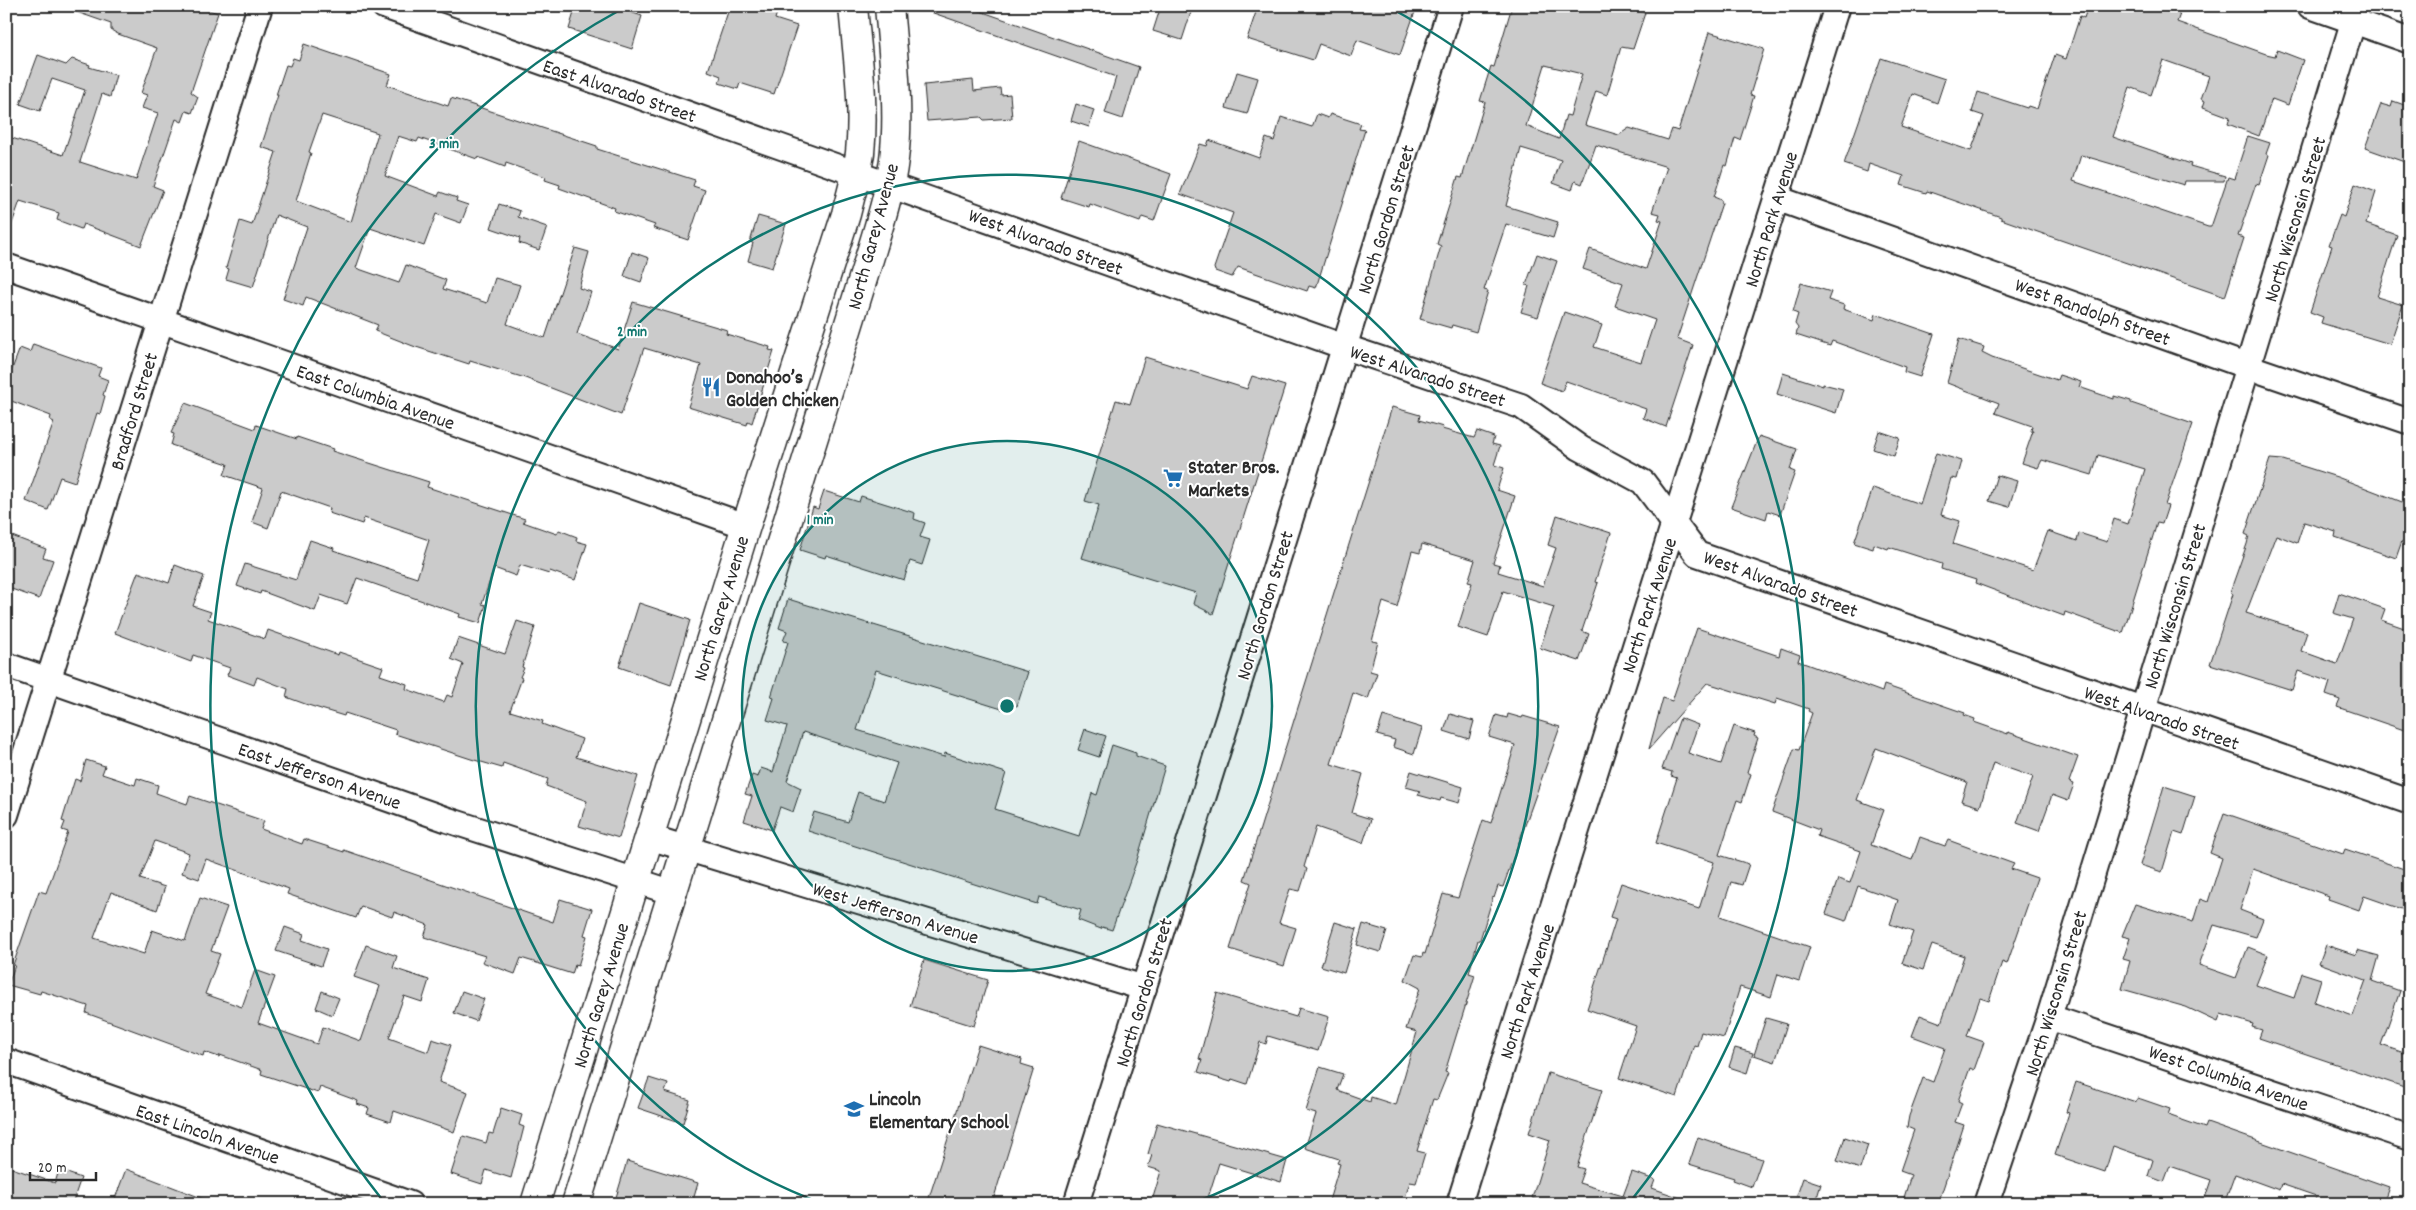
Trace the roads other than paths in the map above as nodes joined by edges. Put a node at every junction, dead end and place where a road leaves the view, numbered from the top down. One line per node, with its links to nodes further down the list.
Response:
1 (260, 6): 14 (street, Bradford Street)
2 (384, 6): 10 (street, East Alvarado Street)
3 (853, 6): 10 (main road, North Garey Avenue)
4 (889, 6): 11 (main road, North Garey Avenue)
5 (1451, 6): 15 (street, North Gordon Street)
6 (1837, 6): 12 (street, North Park Avenue)
7 (2310, 6): 8 (street)
8 (2356, 14): 9 (street); 16 (street, North Wisconsin Street)
9 (2410, 41)
10 (856, 172): 11 (street, West Alvarado Street); 19 (main road, North Garey Avenue)
11 (890, 185): 15 (street, West Alvarado Street); 26 (main road, North Garey Avenue)
12 (1776, 198): 16 (street, West Randolph Street); 18 (street, North Park Avenue)
13 (6, 266): 14 (street, East Columbia Avenue)
14 (161, 320): 19 (street, East Columbia Avenue); 21 (street, Bradford Street)
15 (1345, 347): 18 (street, West Alvarado Street); 29 (street, North Gordon Street)
16 (2249, 367): 17 (street, West Randolph Street); 22 (street, North Wisconsin Street)
17 (2410, 422)
18 (1674, 523): 22 (street, West Alvarado Street); 37 (street, North Park Avenue)
19 (746, 526): 25 (main road, North Garey Avenue)
20 (6, 665): 21 (street, East Jefferson Avenue)
21 (48, 680): 24 (street, Bradford Street); 27 (street, East Jefferson Avenue)
22 (2142, 710): 23 (street, West Alvarado Street); 30 (street, North Wisconsin Street)
23 (2410, 802)
24 (6, 815)
25 (649, 837): 26 (street, West Jefferson Avenue); 27 (main road, North Garey Avenue)
26 (687, 849): 28 (main road, North Garey Avenue); 29 (street, West Jefferson Avenue)
27 (636, 880): 28 (street, East Jefferson Avenue); 34 (main road, North Garey Avenue)
28 (674, 893): 35 (main road, North Garey Avenue)
29 (1144, 988): 36 (street, North Gordon Street)
30 (2049, 1017): 32 (street, West Columbia Avenue); 38 (street, North Wisconsin Street)
31 (6, 1061): 33 (street, East Lincoln Avenue)
32 (2410, 1138)
33 (410, 1204)
34 (535, 1204)
35 (576, 1204)
36 (1076, 1204)
37 (1459, 1204)
38 (1986, 1204)

